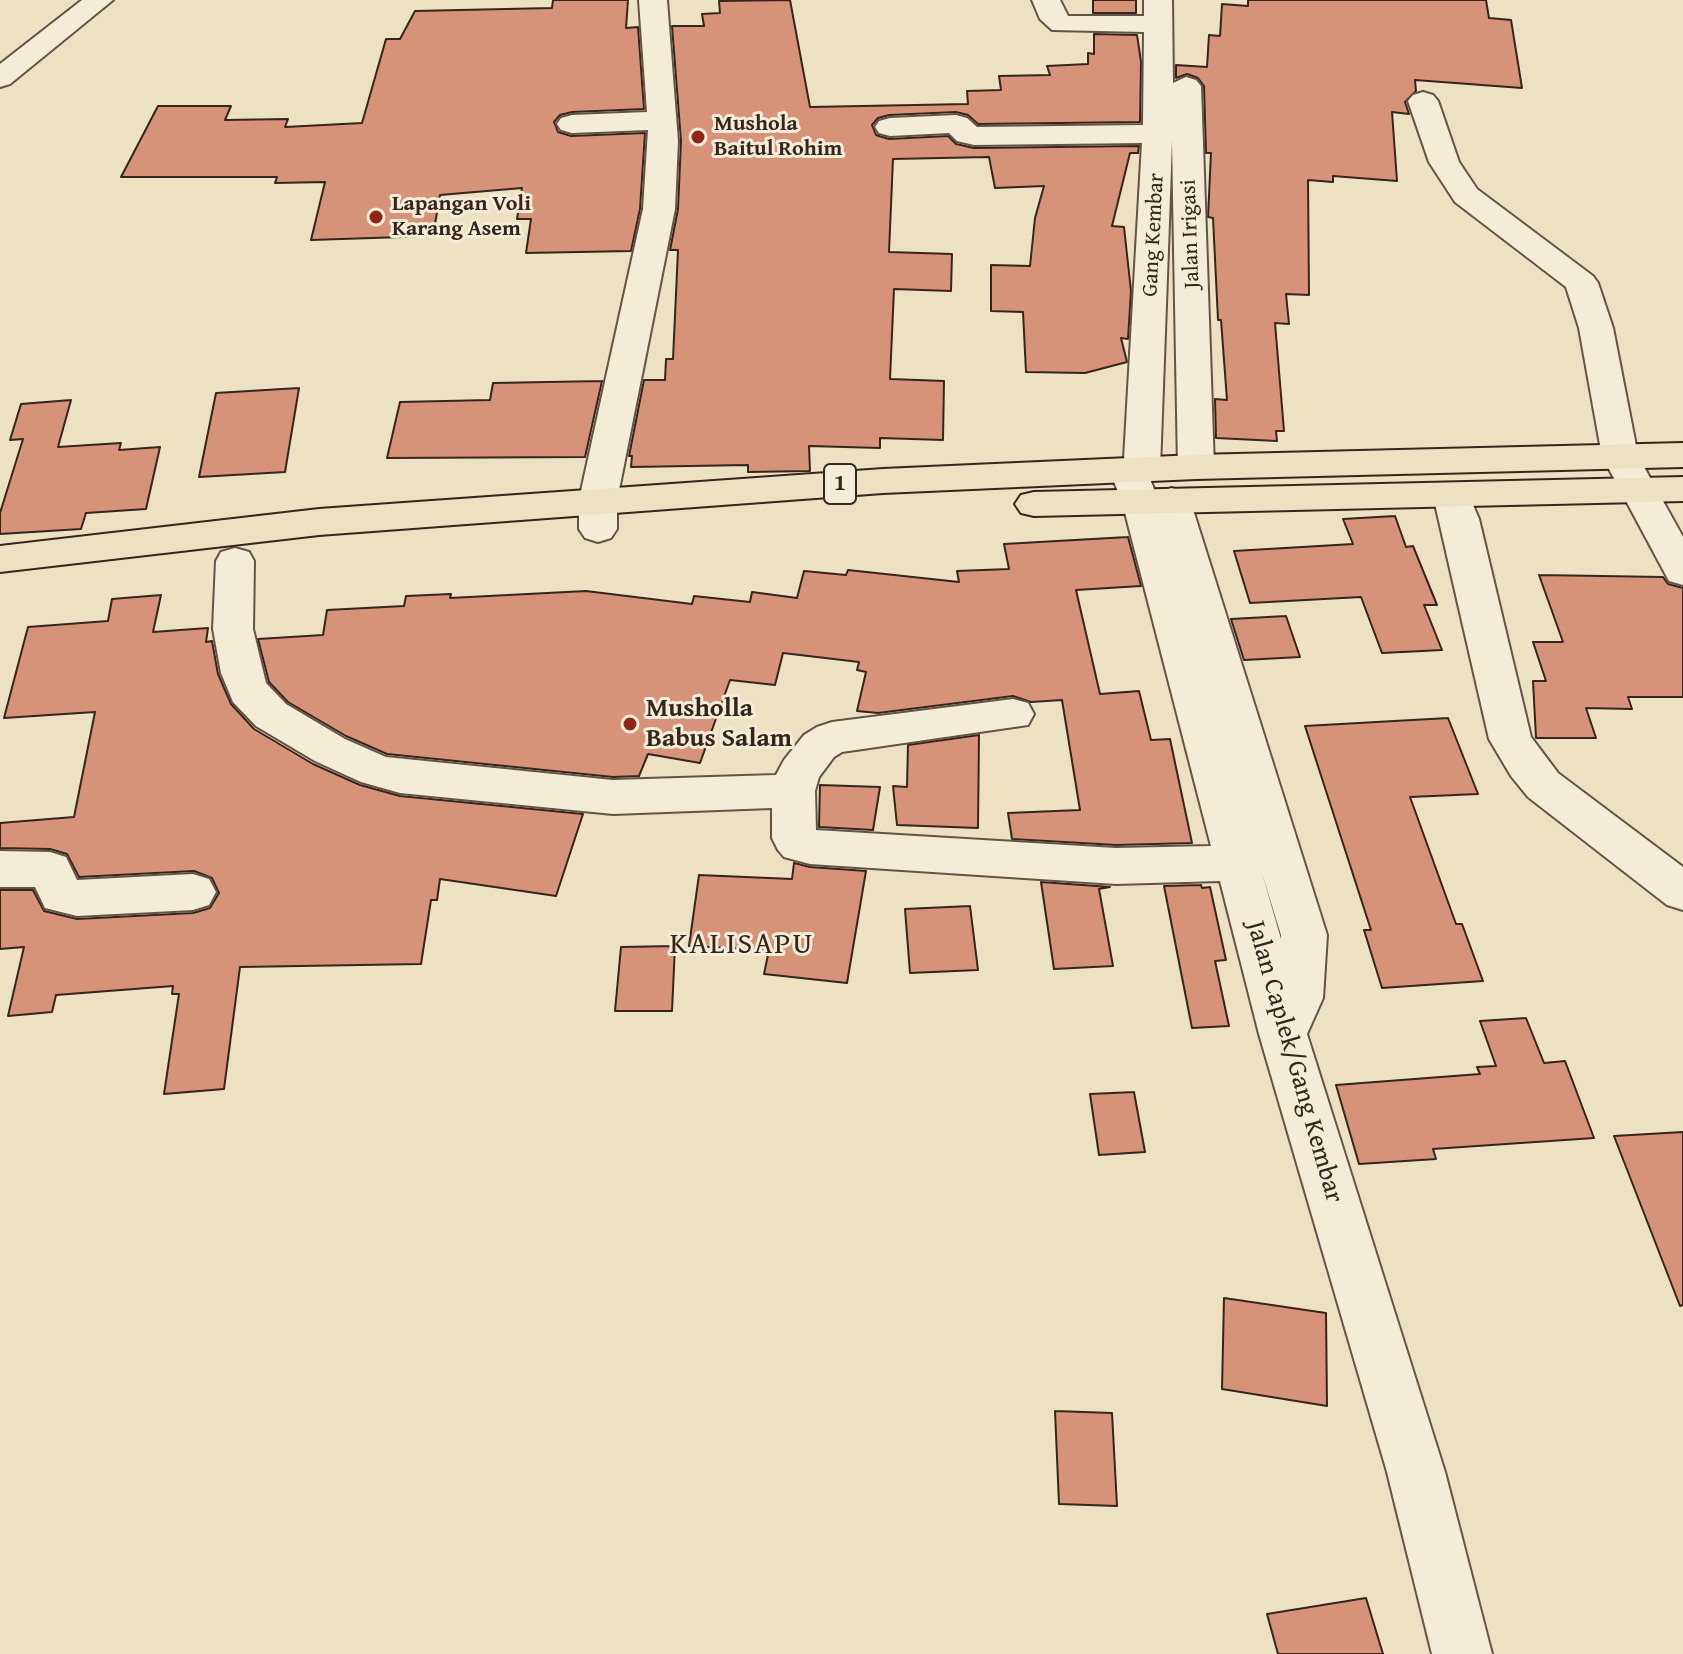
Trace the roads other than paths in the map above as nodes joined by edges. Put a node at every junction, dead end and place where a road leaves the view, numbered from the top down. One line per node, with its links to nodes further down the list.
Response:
1 (99, 0): 6 (street)
2 (653, 0): 8 (street)
3 (1046, 0): 5 (street)
4 (1184, 0): 14 (street, Jalan Irigasi)
5 (1158, 12): 11 (street, Gang Kembar)
6 (0, 78)
7 (1423, 101): 13 (street)
8 (662, 120): 9 (street); 18 (street)
9 (572, 124)
10 (890, 127): 11 (street)
11 (1158, 134): 14 (street, Gang Kembar)
12 (1683, 455): 13 (highway, 1)
13 (1620, 456): 14 (highway, 1); 15 (street)
14 (1155, 482): 17 (highway, 1); 18 (highway, 1); 25 (street, Jalan Caplek/Gang Kembar); 29 (street)
15 (1639, 489): 16 (highway, 1); 17 (highway, 1); 21 (street)
16 (1683, 489)
17 (1452, 495): 28 (street)
18 (598, 515): 19 (highway, 1); 20 (highway, 1)
19 (0, 559)
20 (235, 561): 22 (highway, 1); 24 (street)
21 (1683, 572)
22 (0, 586)
23 (1013, 714): 24 (street)
24 (793, 791): 25 (street)
25 (1239, 863): 29 (street, Jalan Caplek/Gang Kembar)
26 (0, 869): 27 (street)
27 (193, 892)
28 (1683, 892)
29 (1283, 1034): 30 (street, Jalan Caplek/Gang Kembar)
30 (1462, 1654)

